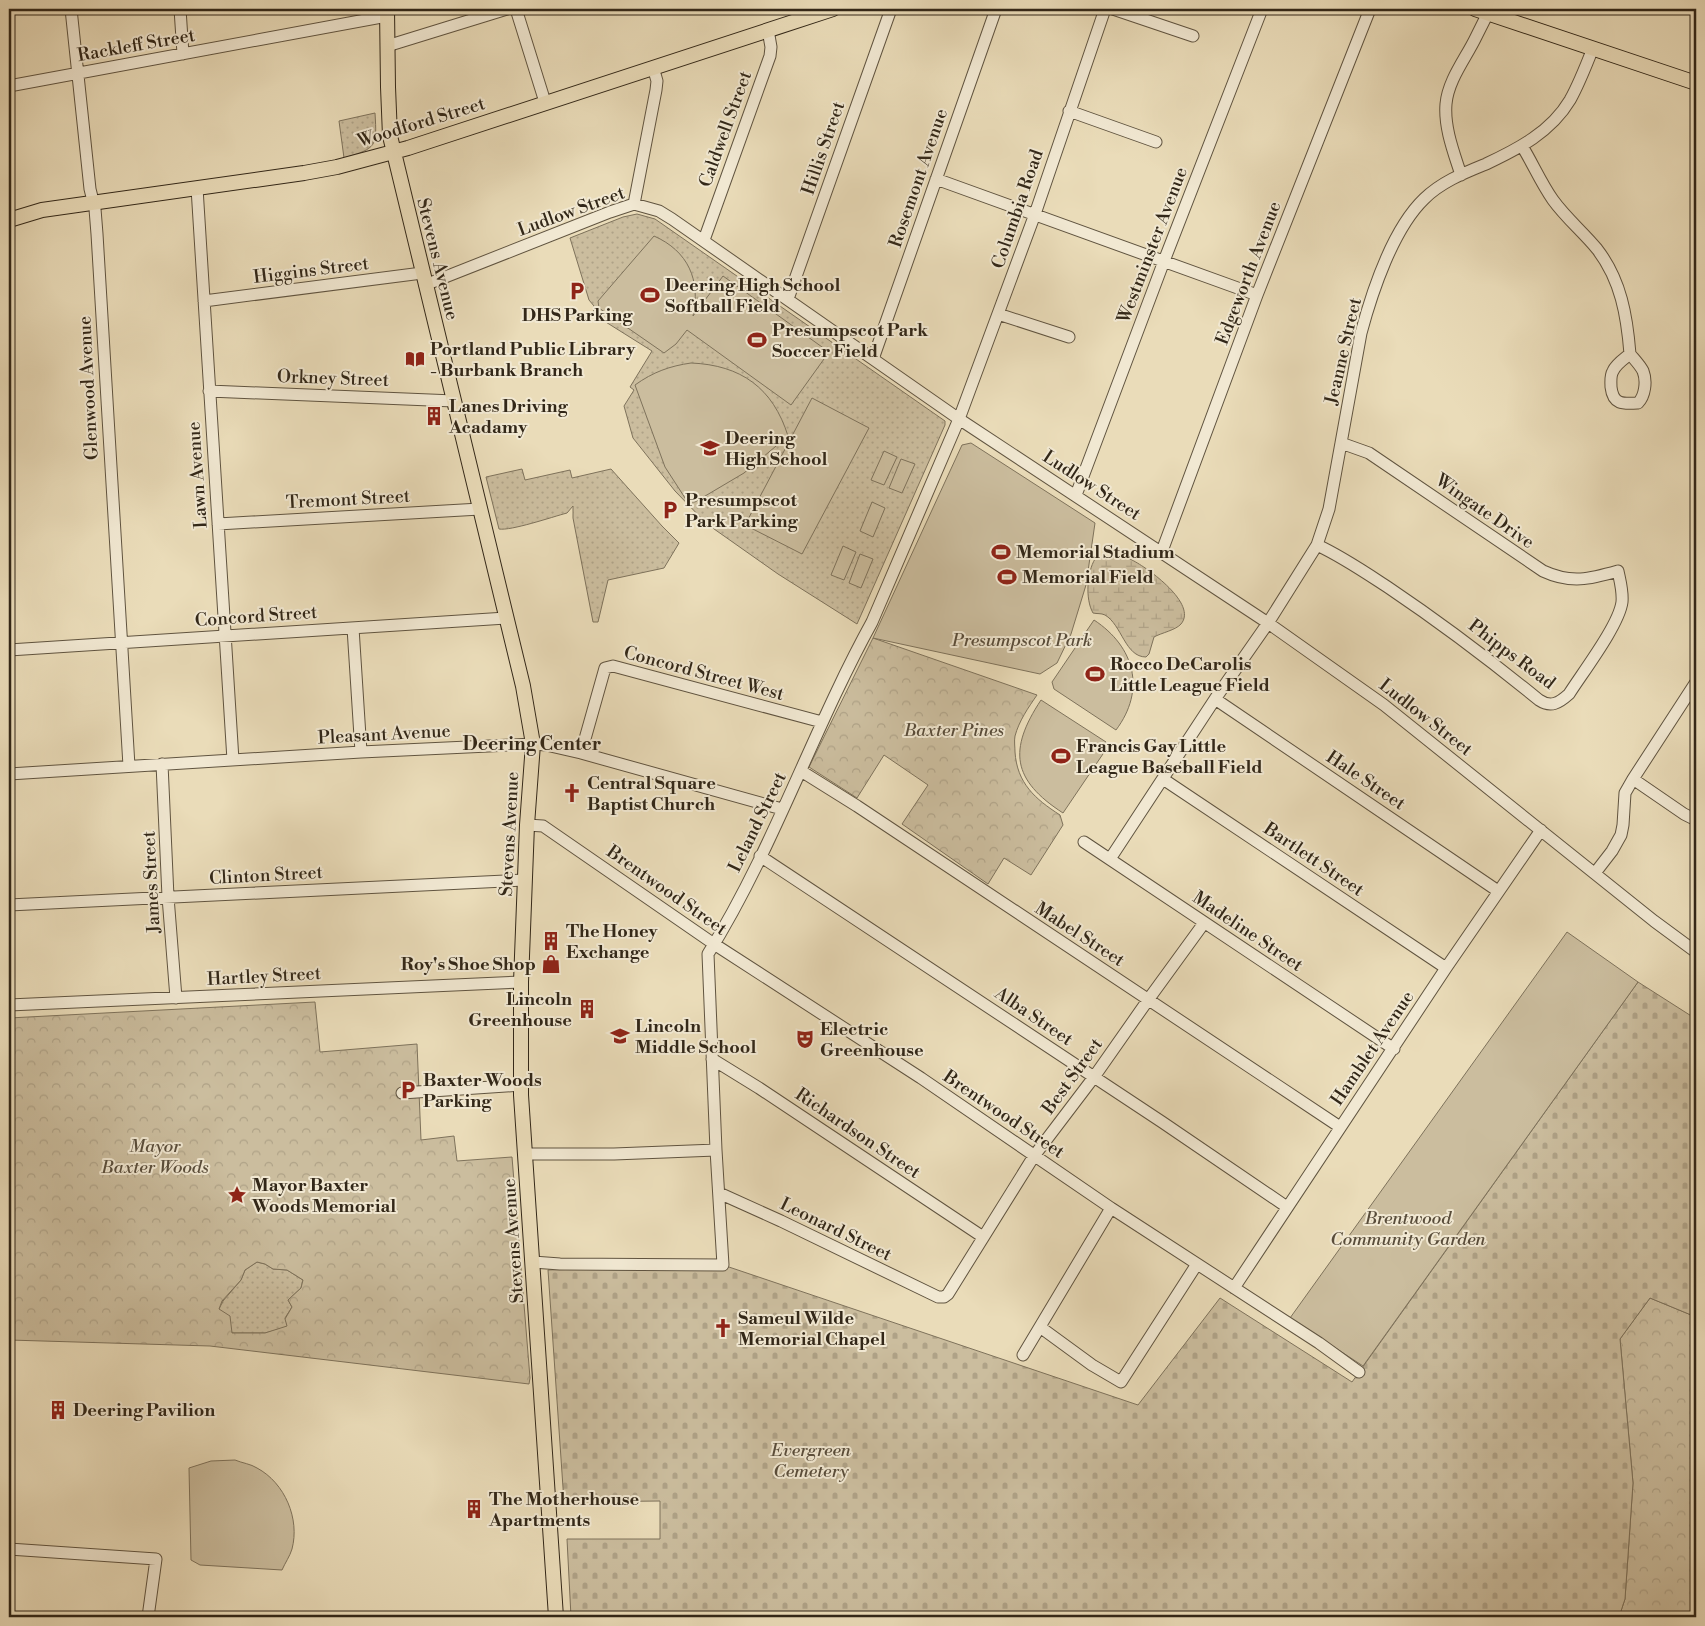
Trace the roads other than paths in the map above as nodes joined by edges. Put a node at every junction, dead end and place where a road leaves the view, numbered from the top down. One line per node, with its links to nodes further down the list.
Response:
1 (71, 9): 21 (street, Glenwood Avenue)
2 (180, 9): 19 (street)
3 (507, 9): 17 (street)
4 (516, 9): 24 (street)
5 (833, 9): 13 (main road, Woodford Street)
6 (890, 9): 40 (street, Hillis Street)
7 (996, 9): 30 (street, Rosemont Avenue)
8 (1106, 9): 25 (street, Columbia Road)
9 (1113, 9): 16 (street)
10 (1262, 9): 37 (street, Westminster Avenue)
11 (1370, 9): 39 (street, Edgeworth Avenue)
12 (1481, 11): 18 (main road); 29 (street)
13 (809, 12): 15 (main road, Woodford Street)
14 (387, 13): 17 (main road, Stevens Avenue); 19 (street, Rackleff Street)
15 (768, 30): 20 (main road, Woodford Street); 36 (street, Caldwell Street)
16 (1193, 36)
17 (387, 46): 28 (main road, Stevens Avenue)
18 (1593, 48): 22 (main road); 27 (street, Jeanne Street)
19 (183, 54): 21 (street, Rackleff Street)
20 (653, 67): 24 (main road, Woodford Street); 33 (street)
21 (78, 73): 23 (street, Rackleff Street); 32 (street, Glenwood Avenue)
22 (1696, 83)
23 (9, 86)
24 (545, 102): 28 (main road, Woodford Street)
25 (1069, 111): 26 (street); 34 (street, Columbia Road)
26 (1156, 142)
27 (1522, 146): 29 (street, Jeanne Street); 44 (street)
28 (394, 152): 31 (main road, Woodford Street); 38 (main road, Stevens Avenue)
29 (1461, 175): 49 (street, Jeanne Street)
30 (936, 179): 34 (street); 45 (street, Rosemont Avenue)
31 (197, 188): 32 (main road, Woodford Street); 41 (street, Lawn Avenue)
32 (93, 202): 35 (main road, Woodford Street); 60 (street, Glenwood Avenue)
33 (634, 204): 36 (street, Ludlow Street); 38 (street, Ludlow Street)
34 (1035, 214): 37 (street); 42 (street, Columbia Road)
35 (9, 220)
36 (704, 240): 40 (street, Ludlow Street)
37 (1164, 261): 39 (street); 50 (street, Westminster Avenue)
38 (424, 279): 41 (street, Higgins Street); 47 (main road, Stevens Avenue)
39 (1258, 294): 54 (street, Edgeworth Avenue)
40 (788, 300): 45 (street, Ludlow Street)
41 (204, 301): 46 (street, Lawn Avenue)
42 (998, 314): 43 (street); 48 (street, Columbia Road)
43 (1068, 337)
44 (1630, 354)
45 (873, 359): 48 (street, Ludlow Street)
46 (210, 391): 47 (street, Orkney Street); 52 (street, Lawn Avenue)
47 (454, 401): 51 (main road, Stevens Avenue)
48 (959, 419): 50 (street, Ludlow Street); 64 (street, Leland Street)
49 (1341, 443): 53 (street, Jeanne Street); 55 (street, Wingate Drive)
50 (1076, 495): 54 (street, Ludlow Street)
51 (480, 509): 52 (street, Tremont Street); 56 (main road, Stevens Avenue)
52 (218, 524): 59 (street, Lawn Avenue)
53 (1317, 545): 55 (street, Phipps Road); 57 (street, Jeanne Street)
54 (1162, 551): 57 (street, Ludlow Street)
55 (1618, 571)
56 (506, 618): 58 (street, Concord Street); 65 (main road, Stevens Avenue)
57 (1268, 623): 63 (street, Jeanne Street); 78 (street, Ludlow Street)
58 (353, 628): 59 (street, Concord Street); 66 (street)
59 (225, 636): 60 (street, Concord Street); 68 (street, Lawn Avenue)
60 (120, 642): 61 (street, Concord Street); 70 (street, Glenwood Avenue)
61 (9, 650)
62 (1696, 682): 74 (street)
63 (1215, 699): 73 (street, Jeanne Street); 84 (street, Hale Street)
64 (822, 722): 67 (street, Concord Street West); 71 (street, Leland Street)
65 (533, 744): 66 (street, Pleasant Avenue); 67 (street, Pleasant Avenue); 77 (main road, Stevens Avenue)
66 (361, 752): 68 (street, Pleasant Avenue)
67 (581, 753): 75 (street, Pleasant Avenue)
68 (233, 760): 69 (street, Pleasant Avenue)
69 (162, 764): 70 (street, Pleasant Avenue); 85 (street, James Street)
70 (129, 766): 72 (street, Pleasant Avenue)
71 (801, 772): 75 (street, Leland Street); 93 (street, Mabel Street)
72 (9, 774)
73 (1163, 779): 81 (street, Jeanne Street); 90 (street, Bartlett Street)
74 (1633, 779): 76 (street); 82 (street)
75 (782, 809): 80 (street, Leland Street)
76 (1696, 820)
77 (527, 825): 83 (main road, Stevens Avenue); 88 (street, Brentwood Street)
78 (1541, 830): 82 (street, Ludlow Street); 84 (street, Hamblet Avenue)
79 (1084, 842): 81 (street, Madeline Street)
80 (760, 856): 88 (street, Leland Street); 97 (street, Alba Street)
81 (1110, 859): 87 (street, Madeline Street)
82 (1595, 873): 89 (street, Ludlow Street)
83 (525, 880): 85 (street, Clinton Street); 91 (main road, Stevens Avenue)
84 (1498, 891): 90 (street, Hamblet Avenue)
85 (168, 898): 86 (street, Clinton Street); 92 (street, James Street)
86 (9, 905)
87 (1204, 923): 93 (street, Best Street); 95 (street, Madeline Street)
88 (714, 944): 96 (street, Leland Street); 103 (street, Brentwood Street)
89 (1696, 952)
90 (1446, 968): 95 (street, Hamblet Avenue)
91 (521, 982): 92 (street, Hartley Street); 98 (main road, Stevens Avenue)
92 (176, 998): 94 (street, Hartley Street)
93 (1148, 1000): 97 (street, Best Street); 100 (street, Mabel Street)
94 (9, 1005)
95 (1394, 1048): 100 (street, Hamblet Avenue)
96 (712, 1059): 101 (street, Leland Street); 107 (street, Richardson Street)
97 (1094, 1077): 103 (street, Best Street); 105 (street, Alba Street)
98 (521, 1085): 99 (street); 102 (main road, Stevens Avenue)
99 (402, 1093)
100 (1340, 1127): 105 (street, Hamblet Avenue)
101 (716, 1150): 102 (street); 104 (street, Leland Street)
102 (526, 1154): 108 (main road, Stevens Avenue)
103 (1034, 1156): 106 (street, Brentwood Street); 107 (street, Best Street)
104 (719, 1194): 108 (street, Leland Street); 111 (street, Leonard Street)
105 (1288, 1207): 110 (street, Hamblet Avenue)
106 (1111, 1208): 109 (street, Brentwood Street); 112 (street)
107 (983, 1237): 111 (street, Best Street)
108 (533, 1262): 117 (main road, Stevens Avenue)
109 (1197, 1264): 110 (street, Brentwood Street); 112 (street)
110 (1234, 1288): 114 (street, Brentwood Street)
111 (938, 1297)
112 (1040, 1327): 113 (street)
113 (1023, 1355)
114 (1359, 1372)
115 (9, 1549): 116 (street)
116 (148, 1617)
117 (556, 1617)

